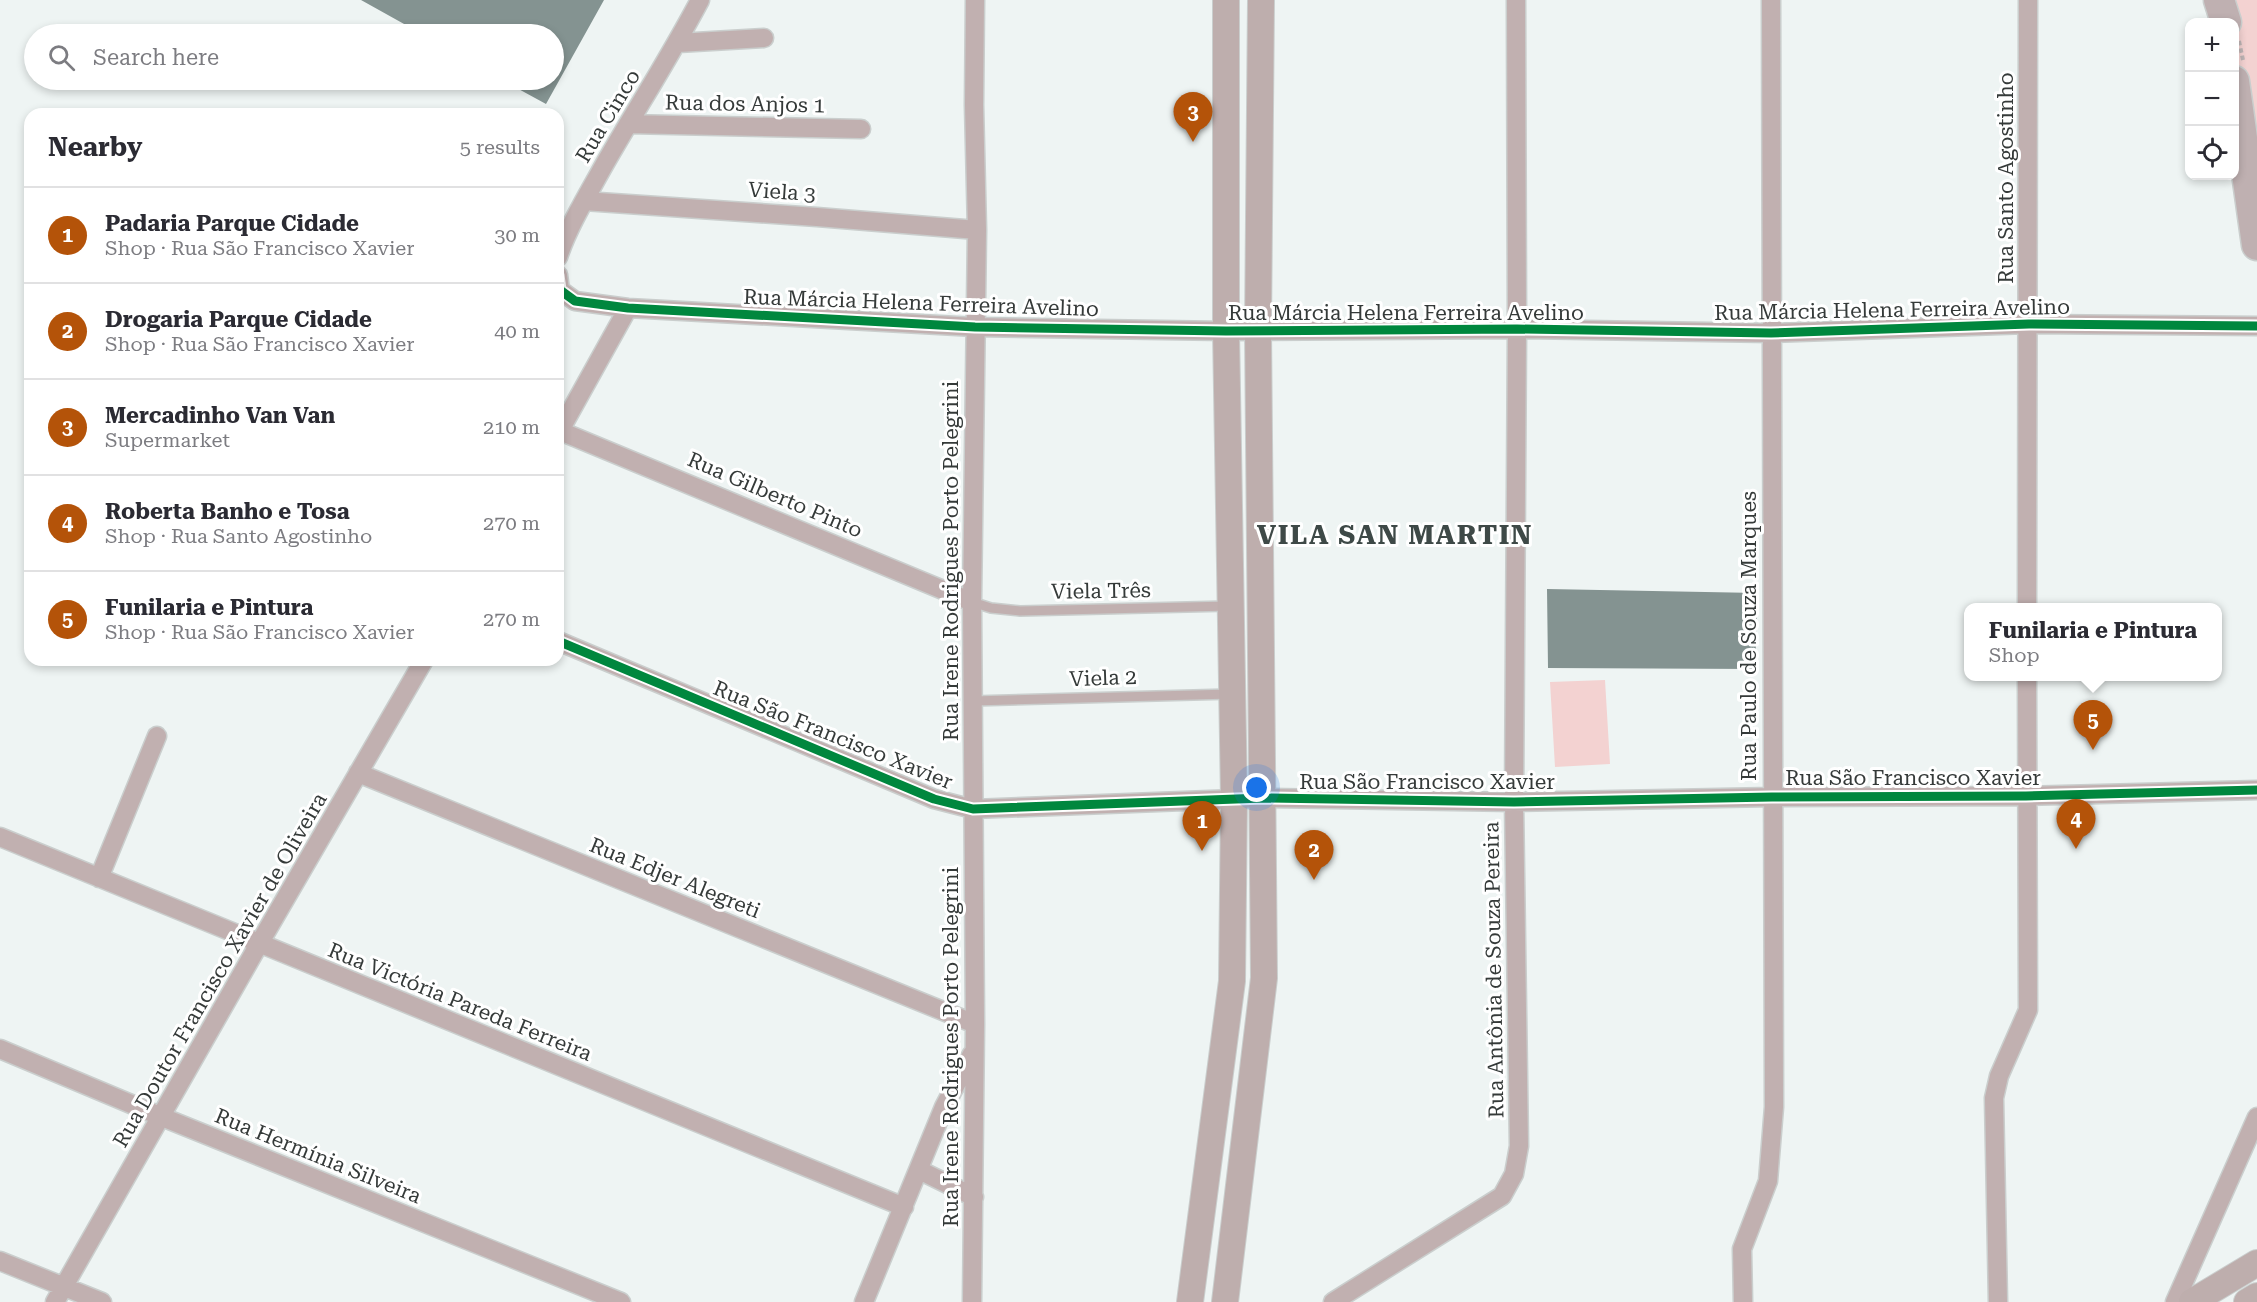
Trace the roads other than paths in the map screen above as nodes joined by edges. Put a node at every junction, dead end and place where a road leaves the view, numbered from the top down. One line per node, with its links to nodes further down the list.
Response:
1 (700, 0): 11 (street, Rua Cinco)
2 (975, 0): 16 (street, Rua Irene Rodrigues Porto Pelegrini)
3 (1226, 0): 26 (main road)
4 (1261, 0): 24 (main road)
5 (1516, 0): 25 (street, Rua Antônia de Souza Pereira)
6 (1771, 0): 27 (street, Rua Paulo de Souza Marques)
7 (2028, 0): 21 (street, Rua Santo Agostinho)
8 (2219, 0): 9 (main road)
9 (2225, 18)
10 (765, 38): 11 (street)
11 (678, 43): 13 (street, Rua Cinco)
12 (2239, 111): 18 (main road)
13 (628, 124): 14 (street, Rua dos Anjos 1); 15 (street, Rua Cinco)
14 (861, 129)
15 (584, 201): 16 (street, Viela 3); 17 (street, Rua Cinco)
16 (976, 230): 23 (street, Rua Irene Rodrigues Porto Pelegrini)
17 (564, 241)
18 (2257, 245)
19 (564, 288): 20 (street, Rua Márcia Helena Ferreira Avelino)
20 (628, 308): 23 (street, Rua Márcia Helena Ferreira Avelino); 28 (street)
21 (2029, 324): 22 (street, Rua Márcia Helena Ferreira Avelino); 27 (street, Rua Márcia Helena Ferreira Avelino); 31 (street, Rua Santo Agostinho)
22 (2257, 326)
23 (975, 327): 26 (street, Rua Márcia Helena Ferreira Avelino); 30 (street, Rua Irene Rodrigues Porto Pelegrini)
24 (1258, 329): 25 (street, Rua Márcia Helena Ferreira Avelino); 26 (street, Rua Márcia Helena Ferreira Avelino); 43 (main road)
25 (1517, 329): 27 (street, Rua Márcia Helena Ferreira Avelino); 45 (street, Rua Antônia de Souza Pereira)
26 (1226, 331): 32 (main road)
27 (1771, 333): 42 (street, Rua Paulo de Souza Marques)
28 (564, 423)
29 (564, 434): 30 (street, Rua Gilberto Pinto)
30 (972, 602): 32 (lane, Viela Três); 37 (street, Rua Irene Rodrigues Porto Pelegrini)
31 (2027, 603)
32 (1232, 606): 36 (main road)
33 (564, 644): 46 (street, Rua São Francisco Xavier)
34 (420, 666): 39 (street, Rua Doutor Francisco Xavier de Oliveira)
35 (2027, 681): 41 (street)
36 (1233, 694): 37 (lane, Viela 2); 44 (main road)
37 (973, 701): 46 (street, Rua Irene Rodrigues Porto Pelegrini)
38 (157, 736): 48 (street)
39 (358, 773): 49 (street, Rua Doutor Francisco Xavier de Oliveira); 50 (street, Rua Edjer Alegreti)
40 (2257, 790): 41 (street, Rua São Francisco Xavier)
41 (2026, 796): 42 (street, Rua São Francisco Xavier); 70 (street)
42 (1772, 797): 45 (street, Rua São Francisco Xavier); 69 (street, Rua Paulo de Souza Marques)
43 (1263, 798): 44 (street, Rua São Francisco Xavier); 45 (street, Rua São Francisco Xavier); 67 (main road)
44 (1234, 799): 46 (street, Rua São Francisco Xavier); 66 (main road)
45 (1514, 802): 68 (street, Rua Antônia de Souza Pereira)
46 (972, 809): 50 (street, Rua Irene Rodrigues Porto Pelegrini)
47 (0, 837): 48 (street, Rua Victória Pareda Ferreira)
48 (99, 878): 49 (street, Rua Victória Pareda Ferreira)
49 (259, 944): 53 (street, Rua Doutor Francisco Xavier de Oliveira); 57 (street, Rua Victória Pareda Ferreira)
50 (975, 1024): 52 (street, Rua Irene Rodrigues Porto Pelegrini)
51 (0, 1049): 53 (street, Rua Hermínia Silveira)
52 (974, 1051): 55 (street); 56 (street, Rua Irene Rodrigues Porto Pelegrini)
53 (162, 1117): 60 (street, Rua Doutor Francisco Xavier de Oliveira); 63 (street, Rua Hermínia Silveira)
54 (2257, 1117): 71 (street)
55 (920, 1170): 56 (street); 57 (street)
56 (974, 1197): 65 (street, Rua Irene Rodrigues Porto Pelegrini)
57 (903, 1207): 64 (street)
58 (0, 1261): 60 (street)
59 (2257, 1263): 72 (main road)
60 (60, 1294): 62 (street)
61 (2257, 1296): 73 (main road)
62 (102, 1302)
63 (621, 1302)
64 (864, 1302)
65 (972, 1302)
66 (1190, 1302)
67 (1225, 1302)
68 (1333, 1302)
69 (1743, 1302)
70 (1998, 1302)
71 (2175, 1302)
72 (2192, 1302)
73 (2247, 1302)

